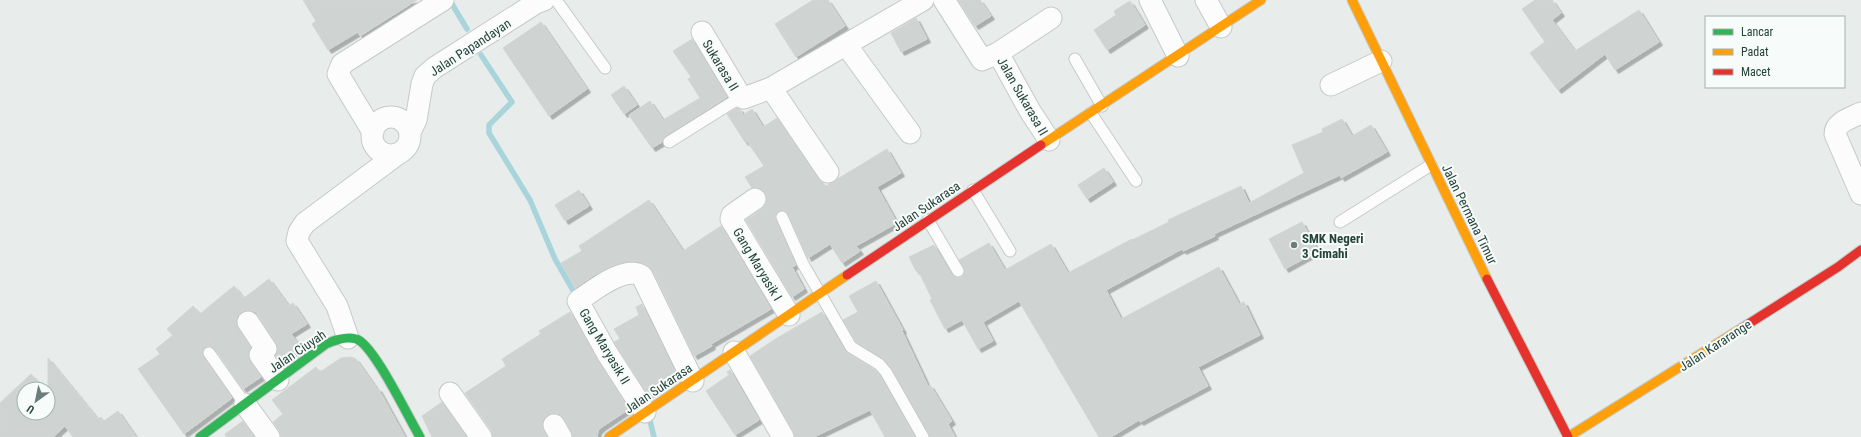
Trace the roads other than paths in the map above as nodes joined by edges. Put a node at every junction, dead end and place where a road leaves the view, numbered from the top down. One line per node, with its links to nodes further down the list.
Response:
1 (443, 0): 25 (street)
2 (544, 0): 26 (street, Jalan Papandayan)
3 (556, 0): 18 (lane)
4 (924, 0): 13 (street)
5 (944, 0): 14 (street)
6 (1150, 0): 15 (street)
7 (1206, 0): 11 (street)
8 (1261, 0): 11 (street, Jalan Sukarasa)
9 (1352, 0): 17 (street, Jalan Permana Timur)
10 (1051, 18): 14 (street)
11 (1221, 28): 15 (street, Jalan Sukarasa)
12 (702, 32): 21 (street, Sukarasa II)
13 (847, 46): 20 (street); 27 (street)
14 (998, 53): 28 (street, Jalan Sukarasa II)
15 (1178, 56): 22 (street, Jalan Sukarasa)
16 (1075, 59): 22 (lane)
17 (1381, 61): 19 (street); 31 (street, Jalan Permana Timur)
18 (605, 68)
19 (1331, 86)
20 (771, 88): 21 (street); 32 (street)
21 (741, 97): 29 (lane)
22 (1102, 106): 23 (street, Jalan Sukarasa)
23 (1091, 113): 28 (street, Jalan Sukarasa); 33 (lane)
24 (1861, 113): 35 (street)
25 (373, 132): 26 (street); 30 (street)
26 (410, 132): 30 (street)
27 (910, 134)
28 (1049, 140): 34 (street, Jalan Sukarasa)
29 (669, 142)
30 (399, 153): 46 (street)
31 (1431, 165): 39 (lane); 61 (street, Jalan Permana Timur)
32 (828, 172)
33 (1136, 181)
34 (973, 190): 38 (street, Jalan Sukarasa); 41 (lane)
35 (1861, 194)
36 (755, 199): 44 (street, Gang Maryasik I)
37 (782, 217): 43 (lane)
38 (928, 220): 42 (lane); 43 (street, Jalan Sukarasa)
39 (1340, 222)
40 (1861, 250): 61 (street, Jalan Kararange)
41 (1010, 251)
42 (958, 272)
43 (821, 293): 44 (street, Jalan Sukarasa); 60 (lane)
44 (789, 316): 47 (street, Jalan Sukarasa)
45 (248, 322): 49 (street)
46 (348, 338): 49 (street, Jalan Ciuyah); 56 (street, Jalan Ciuyah)
47 (734, 352): 50 (street, Jalan Sukarasa); 59 (street)
48 (209, 353): 52 (lane)
49 (278, 380): 52 (street, Jalan Ciuyah)
50 (693, 381): 53 (street, Jalan Sukarasa); 53 (street, Gang Maryasik II)
51 (450, 393): 57 (street)
52 (245, 404): 54 (street, Jalan Ciuyah); 55 (street)
53 (645, 412): 58 (street, Jalan Sukarasa)
54 (211, 434)
55 (269, 437)
56 (420, 437)
57 (481, 437)
58 (609, 437)
59 (783, 437)
60 (923, 437)
61 (1568, 437)

